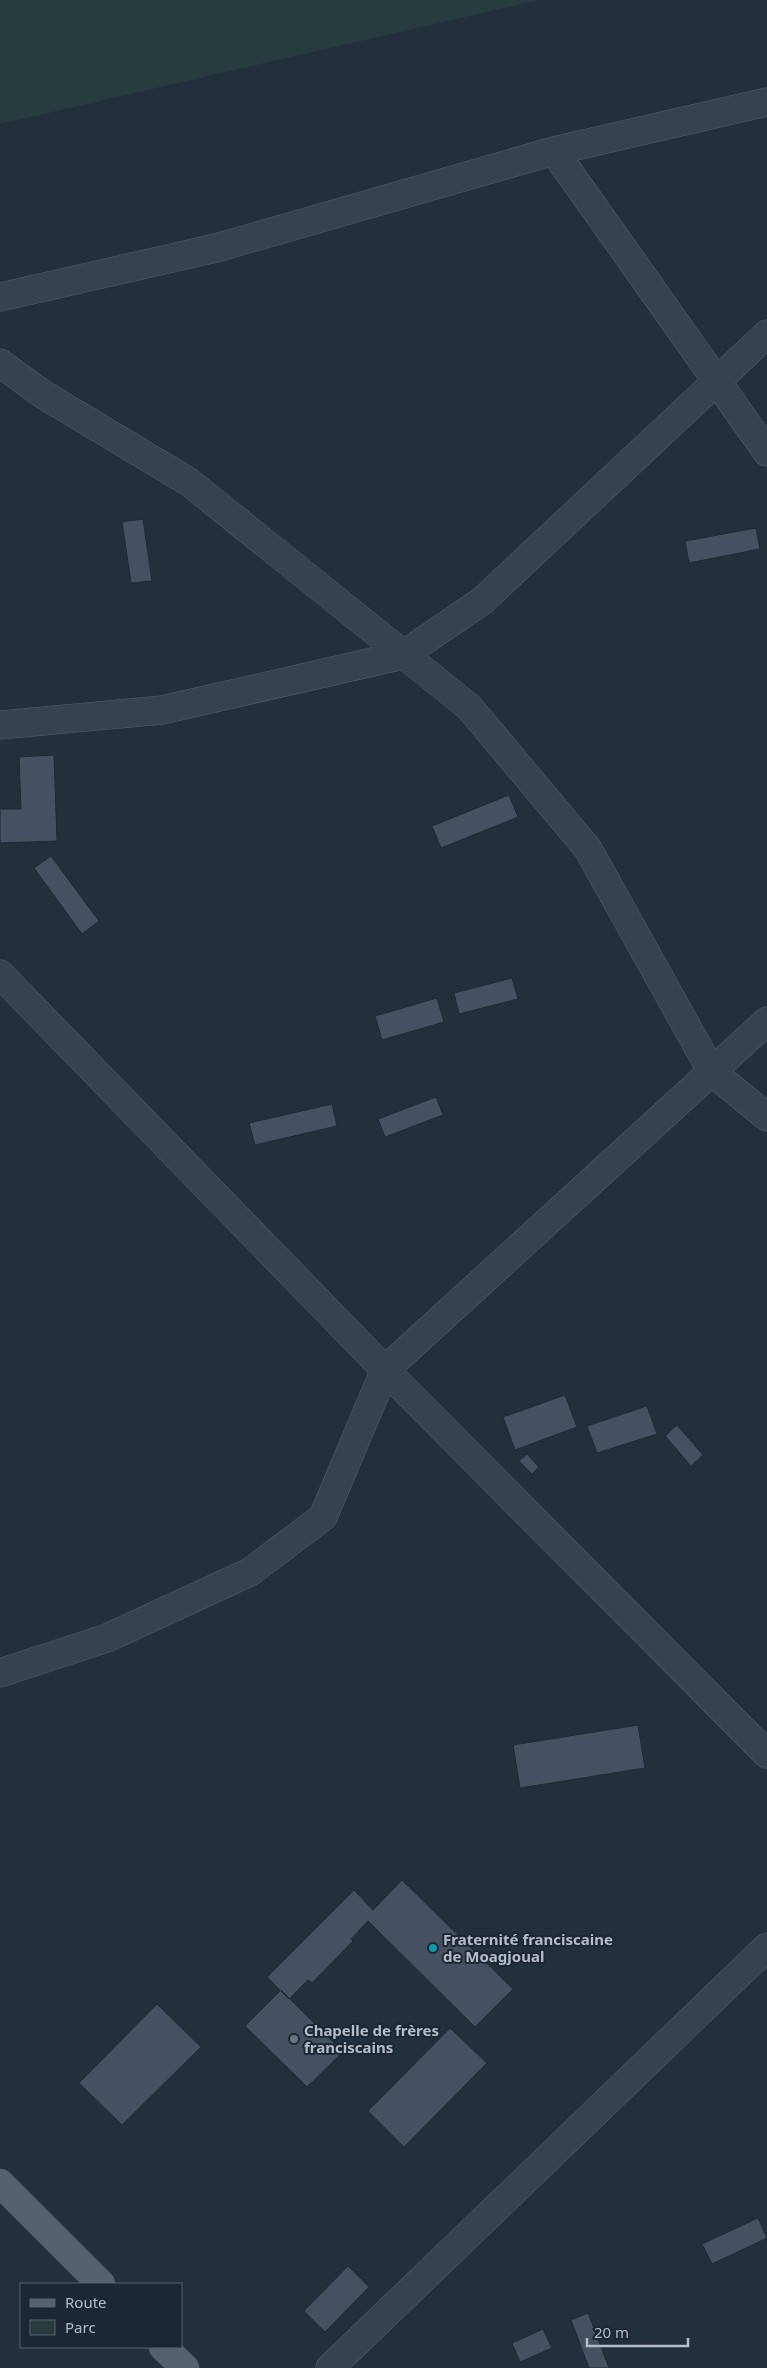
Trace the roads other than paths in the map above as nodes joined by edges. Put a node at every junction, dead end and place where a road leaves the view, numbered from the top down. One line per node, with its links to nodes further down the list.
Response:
1 (767, 102): 2 (street)
2 (554, 151): 3 (street); 6 (street)
3 (0, 297)
4 (767, 334): 6 (street)
5 (0, 362): 8 (street)
6 (716, 382): 7 (street); 8 (street)
7 (767, 452)
8 (403, 655): 9 (street); 12 (street)
9 (0, 726)
10 (0, 974): 14 (street)
11 (767, 1021): 12 (street)
12 (712, 1072): 13 (street); 14 (street)
13 (767, 1117)
14 (385, 1370): 15 (street); 16 (street)
15 (2, 1669)
16 (767, 1754)
17 (767, 1947): 22 (street)
18 (0, 2183): 19 (main road)
19 (100, 2283)
20 (165, 2348): 21 (main road)
21 (185, 2368)
22 (330, 2368)

